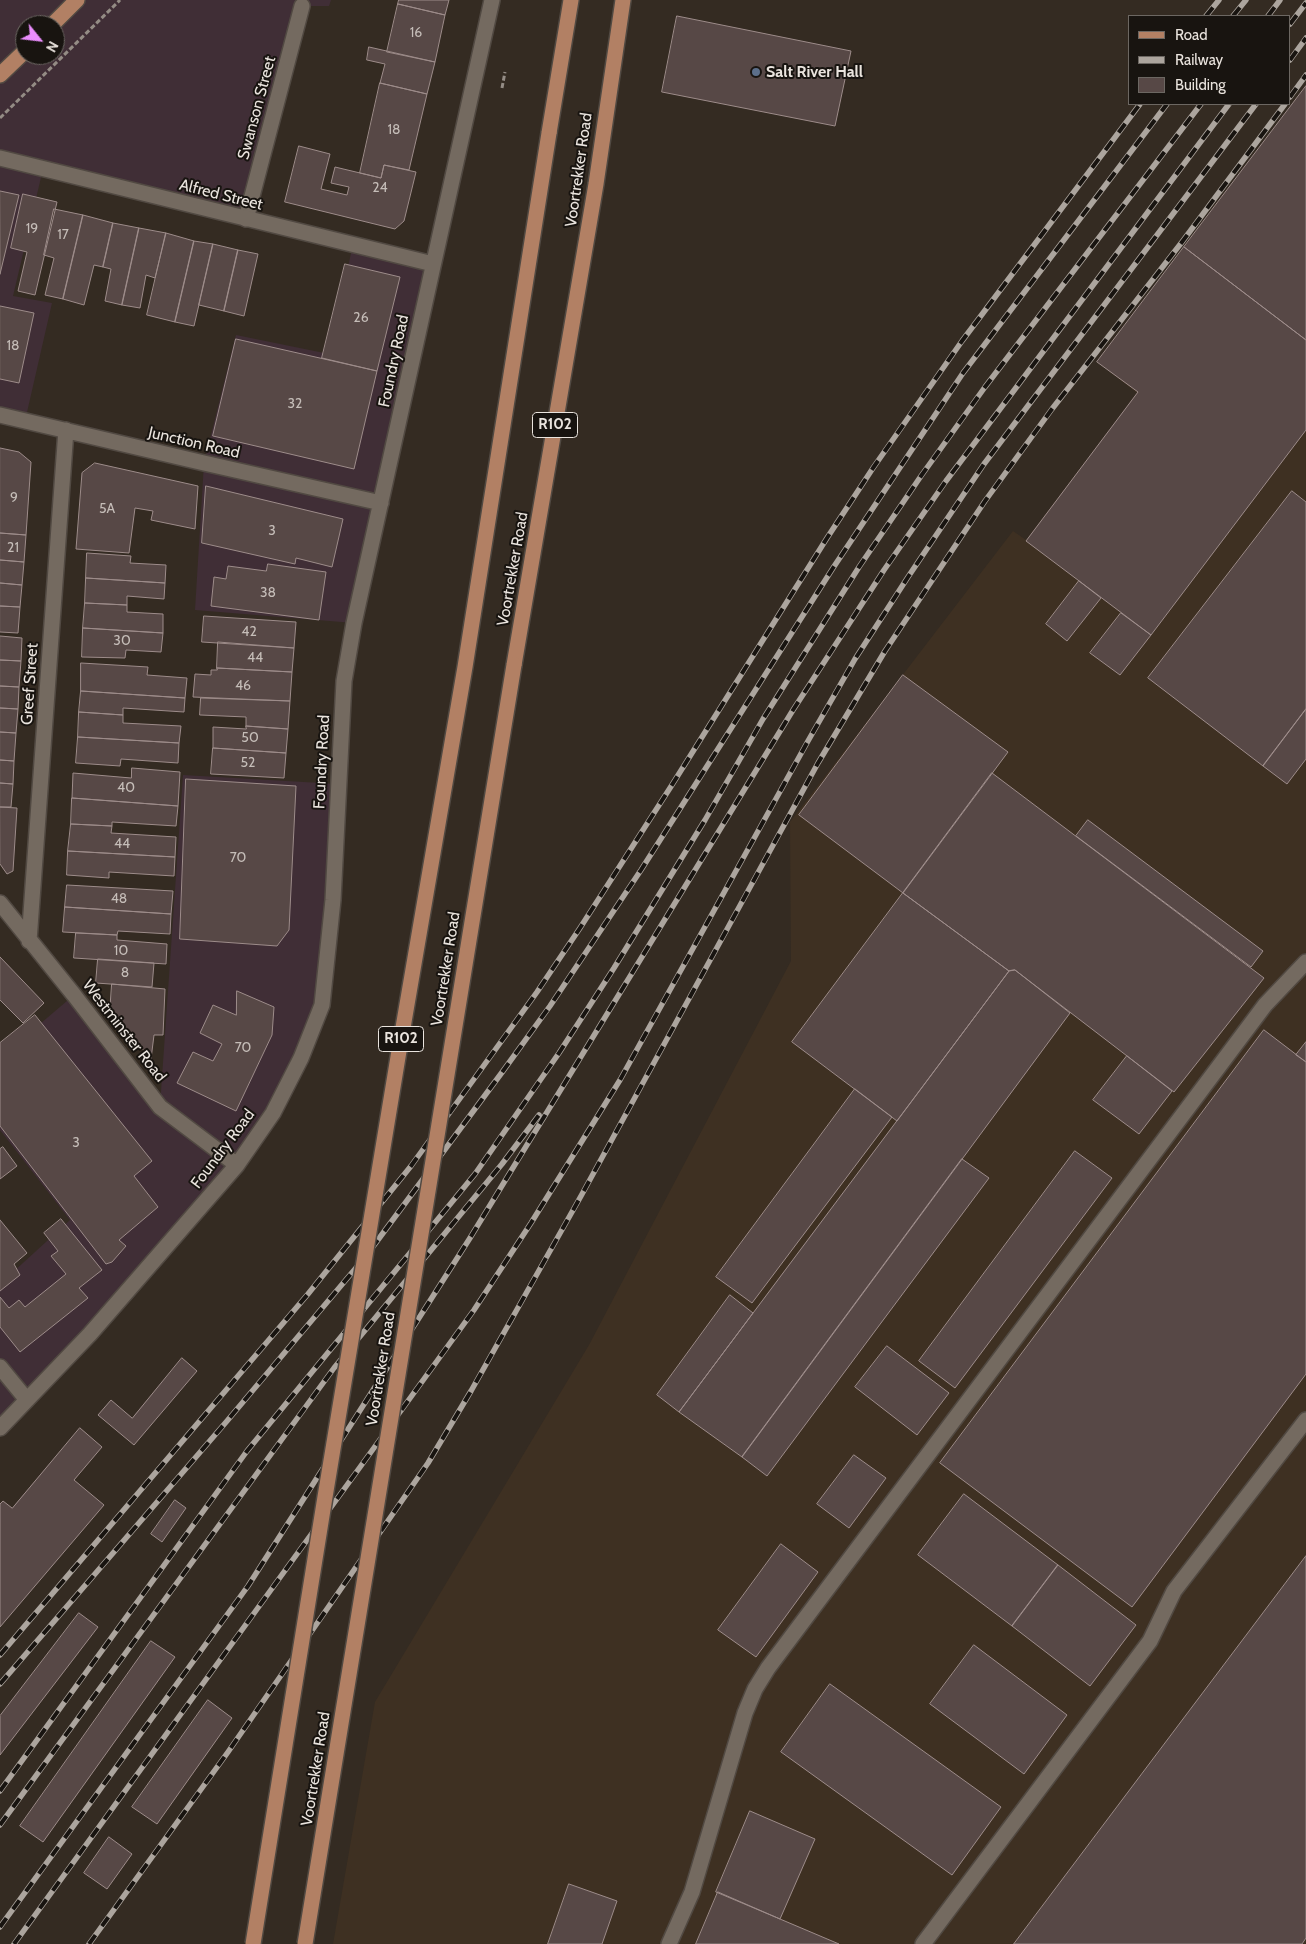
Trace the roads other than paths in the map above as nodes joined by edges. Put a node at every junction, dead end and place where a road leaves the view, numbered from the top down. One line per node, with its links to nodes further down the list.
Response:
1 (492, 0): 11 (street, Foundry Road)
2 (571, 0): 23 (main road, Voortrekker Road / R102, bridge)
3 (623, 0): 24 (main road, Voortrekker Road / R102, bridge)
4 (70, 2): 6 (main road)
5 (302, 6): 10 (street, Swanson Street)
6 (60, 15)
7 (15, 61): 8 (main road)
8 (0, 75)
9 (0, 158): 10 (street, Alfred Street)
10 (246, 219): 11 (street, Alfred Street)
11 (433, 264): 14 (street, Foundry Road)
12 (0, 415): 13 (street, Junction Road)
13 (66, 430): 14 (street, Junction Road); 16 (street, Greef Street)
14 (381, 502): 18 (street, Foundry Road)
15 (0, 903): 16 (street, Westminster Road)
16 (29, 941): 18 (street, Westminster Road)
17 (1306, 962): 25 (street)
18 (237, 1165): 20 (street, Foundry Road)
19 (0, 1367): 20 (street)
20 (27, 1400): 22 (street, Foundry Road)
21 (1306, 1420): 26 (street)
22 (0, 1428)
23 (253, 1944)
24 (305, 1944)
25 (669, 1944)
26 (923, 1944)

